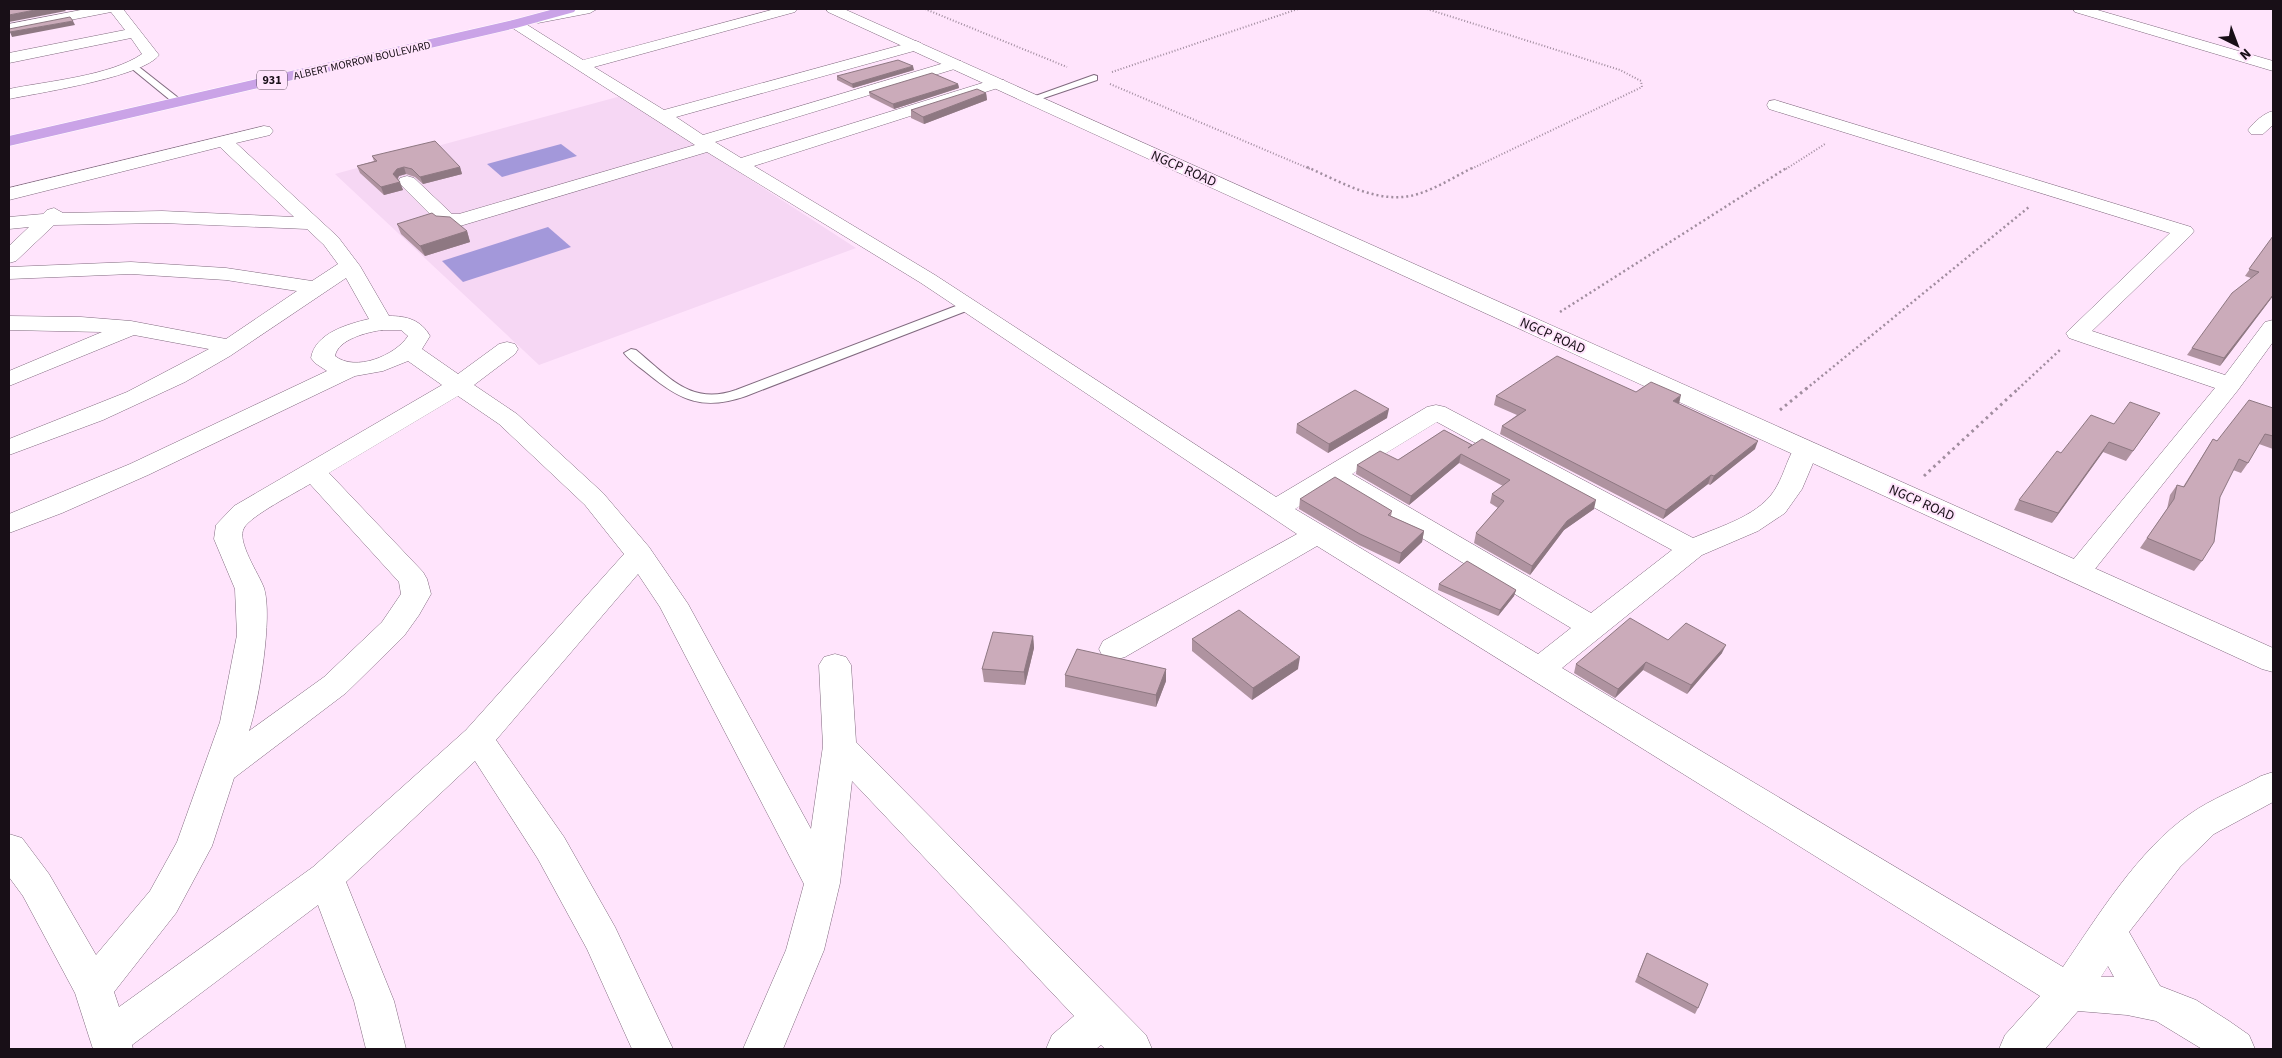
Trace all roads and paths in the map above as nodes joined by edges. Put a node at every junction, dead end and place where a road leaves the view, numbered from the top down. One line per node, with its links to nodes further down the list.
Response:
1 (107, 9): 12 (street)
2 (116, 9): 13 (street)
3 (569, 9): 11 (highway, ALBERT MORROW BOULEVARD / 931)
4 (590, 9): 11 (street)
5 (790, 9): 17 (street)
6 (834, 9): 14 (street, NGCP ROAD)
7 (925, 9): 20 (path)
8 (1298, 9): 20 (path)
9 (1427, 9): 20 (path)
10 (2080, 9): 19 (street)
11 (526, 22): 17 (street); 24 (highway, ALBERT MORROW BOULEVARD / 931)
12 (9, 28)
13 (134, 33): 15 (street); 18 (street)
14 (916, 46): 16 (street, NGCP ROAD); 26 (street)
15 (9, 58)
16 (956, 64): 21 (street, NGCP ROAD); 33 (street)
17 (582, 65): 26 (street)
18 (134, 66): 22 (street); 24 (lane)
19 (2273, 66)
20 (1094, 78): 23 (lane)
21 (998, 83): 23 (street, NGCP ROAD); 34 (street)
22 (9, 94)
23 (1032, 99): 49 (street, NGCP ROAD)
24 (178, 102): 31 (highway, ALBERT MORROW BOULEVARD / 931)
25 (1775, 106): 30 (street)
26 (662, 116): 33 (street)
27 (2273, 116): 28 (street)
28 (2257, 130)
29 (264, 131): 32 (street)
30 (1868, 133): 37 (street); 49 (path)
31 (9, 141)
32 (224, 141): 35 (street); 41 (street)
33 (705, 143): 34 (street); 36 (street)
34 (739, 165): 46 (street)
35 (95, 172): 38 (street); 39 (street)
36 (407, 182)
37 (2051, 190): 52 (street); 61 (path)
38 (9, 194)
39 (51, 218): 40 (street); 41 (street); 42 (street)
40 (9, 223)
41 (314, 224): 43 (street)
42 (9, 257)
43 (350, 266): 45 (street); 48 (street)
44 (9, 272): 45 (street)
45 (315, 288): 53 (street)
46 (969, 305): 56 (lane); 67 (street)
47 (9, 323): 51 (street)
48 (382, 323): 55 (street); 57 (street)
49 (1536, 327): 61 (street, NGCP ROAD)
50 (2273, 327): 60 (street)
51 (131, 328): 53 (street); 58 (street)
52 (2078, 333): 60 (street); 66 (path)
53 (229, 346): 62 (street)
54 (507, 350): 59 (street)
55 (409, 351): 57 (street); 59 (street)
56 (631, 353)
57 (350, 369): 68 (street)
58 (9, 379)
59 (459, 385): 64 (street); 71 (street)
60 (2230, 385): 72 (street)
61 (1758, 428): 63 (street, NGCP ROAD)
62 (9, 447)
63 (1806, 450): 66 (street, NGCP ROAD); 70 (street)
64 (313, 471): 80 (street); 80 (street)
65 (1333, 474): 67 (street); 70 (street); 73 (street)
66 (1905, 494): 72 (street, NGCP ROAD)
67 (1276, 508): 69 (street)
68 (9, 524)
69 (1318, 534): 74 (street); 77 (street)
70 (1692, 549): 73 (street)
71 (640, 554): 78 (street); 84 (street)
72 (2078, 572): 75 (street, NGCP ROAD)
73 (1592, 627): 77 (street)
74 (1114, 649)
75 (2273, 661)
76 (835, 665): 79 (street)
77 (1540, 669): 87 (street)
78 (478, 739): 83 (street); 92 (street)
79 (840, 746): 84 (street); 89 (street)
80 (220, 770): 86 (street)
81 (2273, 786): 85 (street)
82 (9, 849): 86 (street)
83 (326, 878): 90 (street); 91 (street)
84 (822, 883): 93 (street)
85 (2109, 932): 87 (street); 88 (street)
86 (93, 988): 90 (street)
87 (2068, 992): 88 (street); 96 (street)
88 (2147, 1000): 97 (street)
89 (1102, 1018): 94 (street); 95 (street)
90 (112, 1043)
91 (386, 1049)
92 (653, 1049)
93 (762, 1049)
94 (1066, 1049)
95 (1132, 1049)
96 (2019, 1049)
97 (2235, 1049)

